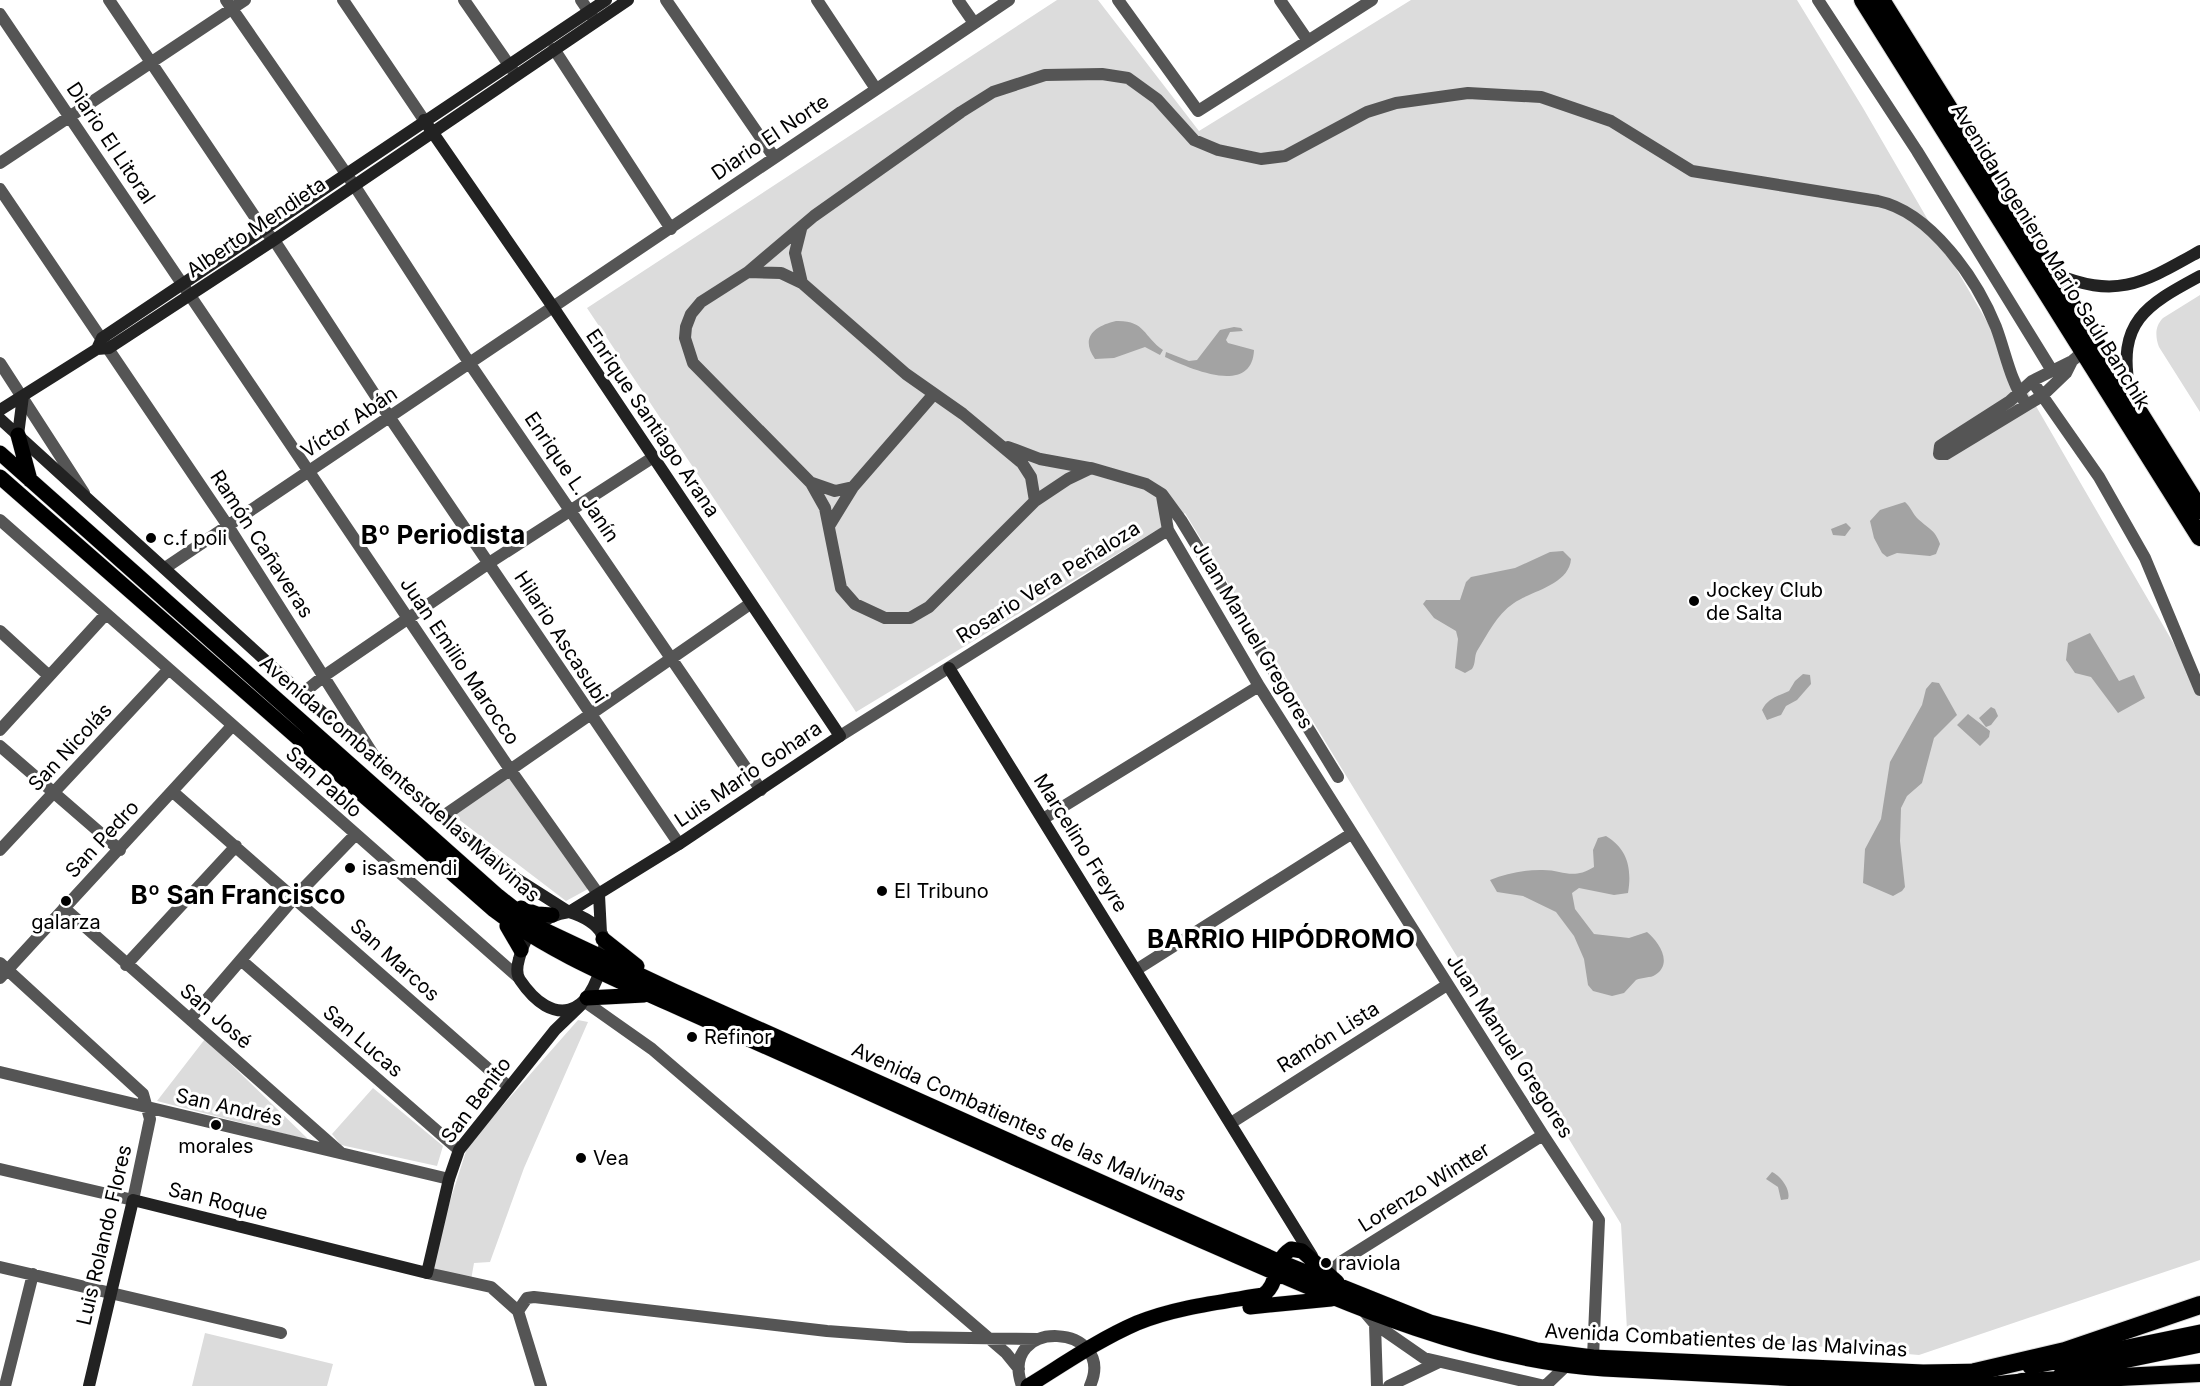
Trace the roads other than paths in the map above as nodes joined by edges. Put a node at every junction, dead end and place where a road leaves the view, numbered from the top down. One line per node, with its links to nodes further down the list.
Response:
1 (109, 0): 24 (street, Hilario Ascasubi)
2 (244, 0): 18 (street)
3 (343, 0): 29 (street)
4 (464, 0): 25 (street)
5 (581, 0): 20 (street)
6 (606, 0): 20 (street)
7 (628, 0): 20 (street)
8 (666, 0): 31 (street)
9 (817, 0): 27 (street)
10 (958, 0): 21 (street)
11 (1009, 0): 21 (street, Diario El Norte)
12 (1118, 0): 22 (street)
13 (1280, 0): 22 (street)
14 (1372, 0): 22 (street)
15 (1818, 0): 52 (street)
16 (1863, 0): 49 (highway, Avenida Ingeniero Mario Saúl Banchik)
17 (1881, 0): 42 (highway, Avenida Ingeniero Mario Saúl Banchik)
18 (229, 4): 24 (street); 33 (street, Enrique L. Janín)
19 (0, 14): 28 (street, Diario El Litoral)
20 (592, 17): 23 (street, Alberto Mendieta); 25 (street, Alberto Mendieta)
21 (974, 23): 27 (street, Diario El Norte)
22 (1308, 40)
23 (554, 49): 26 (street, Alberto Mendieta); 38 (street)
24 (149, 64): 28 (street); 37 (street, Hilario Ascasubi)
25 (508, 64): 26 (street); 29 (street, Alberto Mendieta)
26 (516, 75): 30 (street, Alberto Mendieta)
27 (876, 89): 31 (street, Diario El Norte)
28 (69, 117): 32 (street); 45 (street, Diario El Litoral)
29 (424, 120): 30 (street, Enrique Santiago Arana); 33 (street, Alberto Mendieta)
30 (433, 131): 34 (street, Alberto Mendieta); 47 (street, Enrique Santiago Arana)
31 (774, 157): 38 (street, Diario El Norte)
32 (0, 163)
33 (345, 175): 34 (street, Enrique L. Janín); 37 (street, Alberto Mendieta)
34 (354, 184): 39 (street, Alberto Mendieta); 51 (street, Enrique L. Janín)
35 (0, 189): 48 (street, Ramón Cañaveras)
36 (802, 228): 41 (street); 44 (street); 54 (street)
37 (263, 229): 39 (street, Hilario Ascasubi); 45 (street, Alberto Mendieta)
38 (671, 229): 47 (street, Diario El Norte)
39 (273, 240): 46 (street, Alberto Mendieta); 62 (street, Hilario Ascasubi)
40 (2200, 251): 42 (street)
41 (748, 272): 44 (street); 71 (street)
42 (2051, 272): 56 (highway, Avenida Ingeniero Mario Saúl Banchik)
43 (2200, 276): 56 (street)
44 (802, 283): 55 (street)
45 (182, 284): 46 (street, Diario El Litoral); 48 (street, Alberto Mendieta)
46 (191, 294): 48 (street, Alberto Mendieta); 68 (street, Juan Emilio Marocco)
47 (553, 307): 51 (street, Víctor Abán); 66 (street, Enrique Santiago Arana)
48 (102, 345): 57 (street, Alberto Mendieta); 79 (street, Ramón Cañaveras)
49 (2078, 356): 52 (street); 58 (street); 82 (highway, Avenida Ingeniero Mario Saúl Banchik)
50 (0, 363): 57 (street)
51 (470, 364): 62 (street, Víctor Abán); 76 (street, Enrique L. Janín)
52 (2051, 369): 53 (street)
53 (2032, 381): 54 (street); 58 (street)
54 (2018, 392): 59 (street); 59 (street)
55 (933, 395): 64 (street); 72 (street)
56 (2130, 395): 77 (highway, Avenida Ingeniero Mario Saúl Banchik)
57 (23, 396): 60 (street, Alberto Mendieta); 63 (street); 74 (street)
58 (2042, 396): 59 (street); 95 (street)
59 (2026, 404)
60 (0, 410)
61 (0, 418): 63 (street)
62 (390, 418): 68 (street, Víctor Abán); 83 (street, Hilario Ascasubi)
63 (18, 435): 70 (main road); 74 (street)
64 (998, 443): 67 (street); 75 (street)
65 (0, 453): 70 (main road, Avenida Combatientes de las Malvinas)
66 (652, 458): 76 (street); 85 (street, Enrique Santiago Arana)
67 (1091, 468): 73 (street); 75 (street)
68 (309, 472): 79 (street, Víctor Abán); 87 (street, Juan Emilio Marocco)
69 (0, 477): 118 (main road, Avenida Combatientes de las Malvinas)
70 (30, 480): 118 (main road, Avenida Combatientes de las Malvinas)
71 (811, 483): 72 (street); 80 (street)
72 (853, 487): 80 (street)
73 (1162, 494): 81 (street); 104 (street)
74 (87, 499): 84 (street)
75 (1035, 501): 80 (street)
76 (572, 510): 83 (street); 89 (street, Enrique L. Janín)
77 (2200, 510)
78 (0, 520): 86 (street, San Pablo)
79 (228, 526): 84 (street, Víctor Abán); 93 (street, Ramón Cañaveras)
80 (829, 526)
81 (1168, 530): 90 (street, Rosario Vera Peñaloza); 94 (street, Juan Manuel Gregores)
82 (2200, 537)
83 (489, 563): 87 (street); 97 (street, Hilario Ascasubi)
84 (165, 568): 96 (street)
85 (750, 604): 89 (street); 100 (street, Enrique Santiago Arana)
86 (106, 614): 91 (street, San Pablo); 92 (street)
87 (408, 618): 93 (street); 103 (street, Juan Emilio Marocco)
88 (0, 631): 92 (street)
89 (670, 660): 97 (street); 105 (street, Enrique L. Janín)
90 (949, 668): 100 (street, Luis Mario Gohara); 109 (street, Marcelino Freyre)
91 (168, 670): 98 (street, San Pablo); 107 (street, San Nicolás)
92 (49, 676): 99 (street)
93 (324, 676): 96 (street); 102 (street, Ramón Cañaveras)
94 (1259, 686): 109 (street); 110 (street, Juan Manuel Gregores)
95 (2200, 690)
96 (303, 693): 102 (street)
97 (589, 714): 103 (street); 112 (street, Hilario Ascasubi)
98 (232, 726): 106 (street, San Pedro); 111 (street, San Pablo)
99 (0, 730)
100 (840, 736): 105 (street, Luis Mario Gohara)
101 (0, 746): 107 (street)
102 (378, 763): 108 (street)
103 (509, 768): 108 (street); 116 (street, Juan Emilio Marocco)
104 (1338, 777)
105 (761, 790): 112 (street, Luis Mario Gohara)
106 (173, 792): 113 (street, San Marcos); 115 (street, San Pedro)
107 (53, 793): 114 (street, San Nicolás); 115 (street)
108 (442, 817): 120 (street)
109 (1043, 819): 129 (street, Marcelino Freyre)
110 (1351, 834): 129 (street); 131 (street, Juan Manuel Gregores)
111 (355, 835): 117 (street); 130 (street, San Pablo)
112 (679, 844): 116 (street, Luis Mario Gohara)
113 (236, 846): 117 (street, San Marcos); 126 (street)
114 (0, 850)
115 (120, 850): 119 (street, San Pedro)
116 (598, 895): 120 (street, Luis Mario Gohara); 123 (street)
117 (295, 897): 125 (street); 139 (street, San Marcos)
118 (496, 903): 121 (main road); 122 (main road, Avenida Combatientes de las Malvinas); 124 (main road)
119 (64, 908): 126 (street, San José); 128 (street, San Pedro)
120 (568, 912): 121 (street, Luis Mario Gohara); 123 (street)
121 (552, 915): 122 (street)
122 (532, 931): 124 (street); 127 (main road, Avenida Combatientes de las Malvinas)
123 (602, 936): 127 (street); 132 (main road)
124 (521, 950): 130 (street)
125 (242, 961): 136 (street); 143 (street, San Lucas)
126 (126, 965): 136 (street, San José)
127 (601, 965): 132 (main road, Avenida Combatientes de las Malvinas); 133 (main road, Avenida Combatientes de las Malvinas); 134 (street, San Benito)
128 (3, 970): 140 (street, Luis Rolando Flores)
129 (1136, 970): 141 (street, Marcelino Freyre)
130 (518, 977): 135 (street)
131 (1447, 985): 141 (street, Ramón Lista); 142 (street, Juan Manuel Gregores)
132 (674, 991): 150 (main road, Avenida Combatientes de las Malvinas)
133 (651, 996): 134 (main road); 150 (main road, Avenida Combatientes de las Malvinas)
134 (584, 1001): 135 (street); 137 (street, San Benito); 166 (street)
135 (552, 1010): 137 (street)
136 (190, 1018): 144 (street, San José)
137 (555, 1030): 139 (street, San Benito)
138 (0, 1072): 140 (street, San Andrés)
139 (509, 1087): 143 (street, San Benito)
140 (149, 1108): 144 (street, San Andrés); 147 (street, Luis Rolando Flores)
141 (1231, 1123): 148 (street, Marcelino Freyre)
142 (1543, 1135): 154 (street, Lorenzo Wintter); 170 (street, Juan Manuel Gregores)
143 (459, 1150): 146 (street, San Benito)
144 (342, 1153): 146 (street, San Andrés)
145 (0, 1168): 147 (street, San Roque)
146 (449, 1179): 152 (street, San Benito)
147 (133, 1200): 152 (street, San Roque); 155 (street, Luis Rolando Flores)
148 (1292, 1223): 149 (street, Marcelino Freyre); 150 (street)
149 (1315, 1261): 150 (main road); 154 (main road)
150 (1279, 1263): 156 (main road, Avenida Combatientes de las Malvinas); 157 (main road); 169 (main road)
151 (0, 1267): 153 (street)
152 (427, 1273): 161 (street)
153 (33, 1274): 155 (street); 177 (street)
154 (1328, 1274): 156 (main road)
155 (109, 1294): 165 (street); 178 (street, Luis Rolando Flores)
156 (1342, 1295): 157 (main road); 160 (main road, Avenida Combatientes de las Malvinas); 170 (main road, Avenida Combatientes de las Malvinas)
157 (1306, 1299): 169 (main road)
158 (2200, 1299): 162 (highway)
159 (2200, 1305): 162 (highway)
160 (1362, 1309): 163 (street); 172 (main road, Avenida Combatientes de las Malvinas)
161 (518, 1311): 166 (street); 179 (street)
162 (2171, 1313): 174 (highway)
163 (1375, 1324): 171 (street); 184 (street)
164 (2200, 1332): 174 (main road, Avenida Combatientes de las Malvinas)
165 (281, 1333)
166 (988, 1337): 167 (street); 173 (street)
167 (1038, 1339): 169 (street); 173 (street)
168 (2200, 1344): 176 (main road, Avenida Combatientes de las Malvinas)
169 (1088, 1353): 181 (main road); 182 (main road); 183 (street)
170 (1593, 1357): 174 (main road, Avenida Combatientes de las Malvinas)
171 (1439, 1362): 185 (street); 186 (street)
172 (1565, 1367): 176 (main road, Avenida Combatientes de las Malvinas); 186 (street)
173 (1019, 1369): 180 (street)
174 (1975, 1372)
175 (2200, 1373): 176 (highway)
176 (2029, 1384)
177 (5, 1386)
178 (89, 1386)
179 (541, 1386)
180 (1022, 1386)
181 (1028, 1386)
182 (1046, 1386)
183 (1090, 1386)
184 (1377, 1386)
185 (1389, 1386)
186 (1545, 1386)

